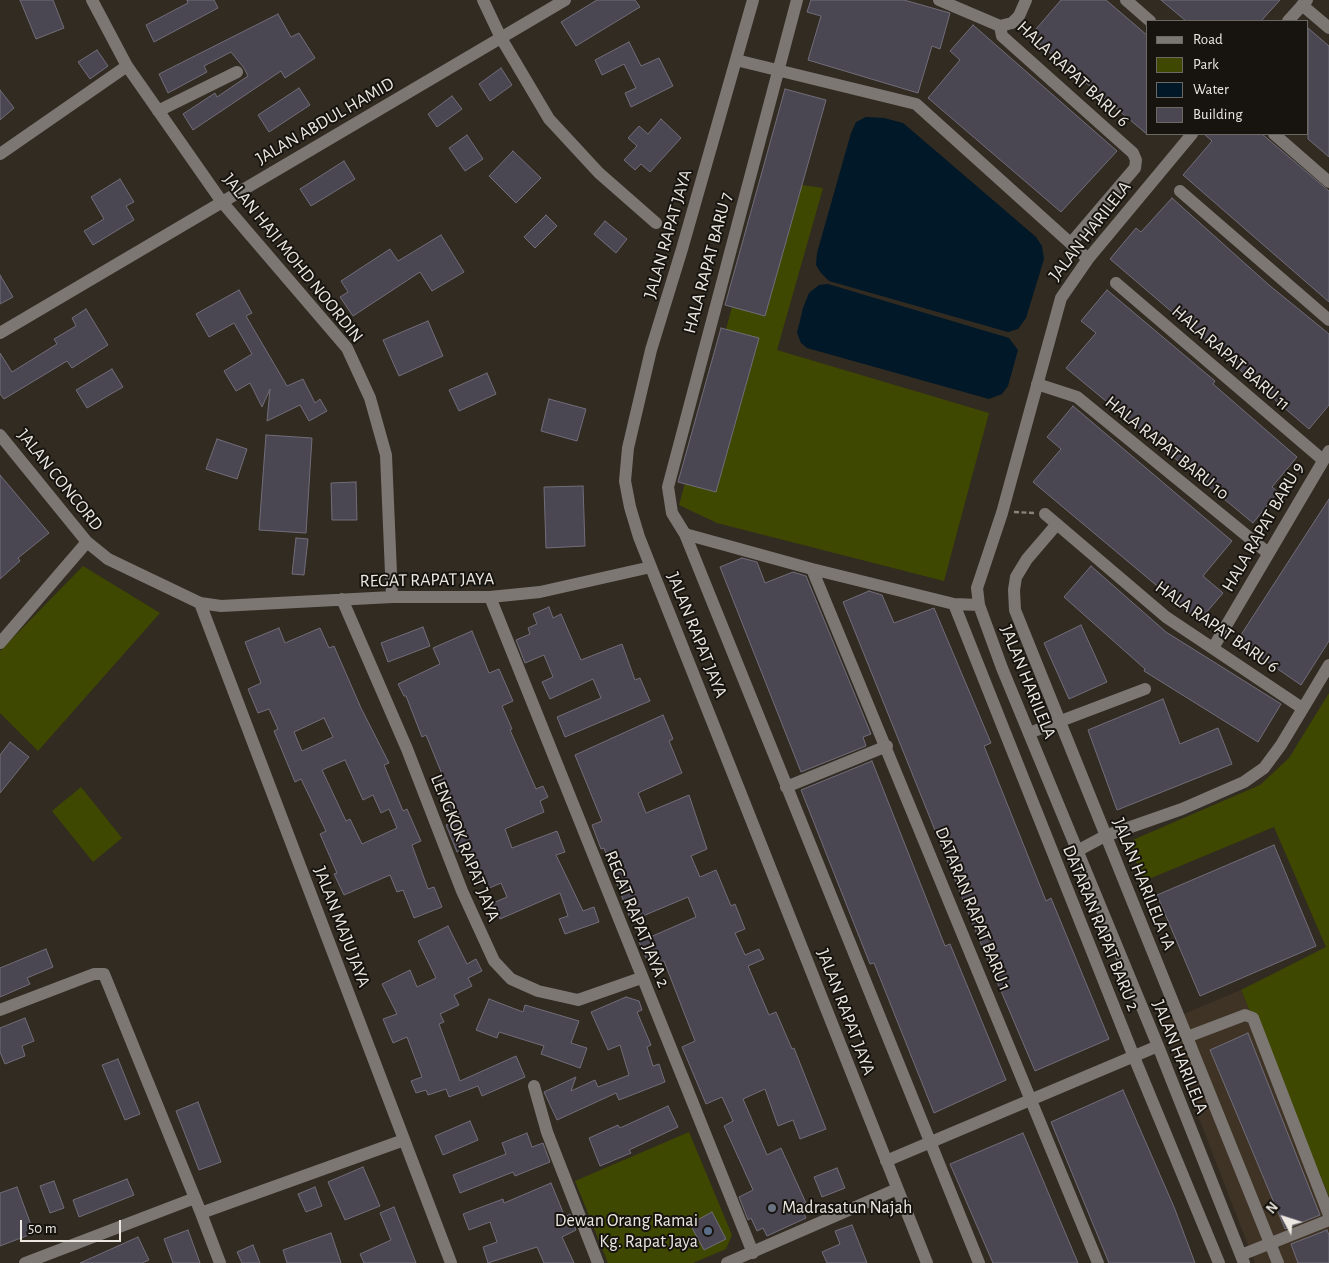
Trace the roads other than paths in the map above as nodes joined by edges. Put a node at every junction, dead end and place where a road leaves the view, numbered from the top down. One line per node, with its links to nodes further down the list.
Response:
1 (92, 0): 16 (street, JALAN HAJI MOHD NOORDIN)
2 (483, 0): 14 (street)
3 (565, 0): 14 (street, JALAN ABDUL HAMID)
4 (753, 0): 15 (street, JALAN RAPAT JAYA)
5 (796, 0): 17 (street, HALA RAPAT BARU 7)
6 (940, 0): 12 (street, HALA RAPAT BARU 6)
7 (1026, 0): 12 (street)
8 (1126, 0): 10 (street)
9 (1305, 3): 11 (street); 13 (street)
10 (1149, 20)
11 (1289, 20)
12 (1000, 26): 27 (street, HALA RAPAT BARU 6)
13 (1329, 28)
14 (501, 38): 25 (street, JALAN ABDUL HAMID); 26 (street)
15 (736, 60): 17 (street); 40 (street, JALAN RAPAT JAYA)
16 (127, 66): 19 (street, JALAN HAJI MOHD NOORDIN); 22 (street)
17 (777, 69): 27 (street); 37 (street, HALA RAPAT BARU 7)
18 (237, 72): 19 (street)
19 (158, 111): 25 (street, JALAN HAJI MOHD NOORDIN)
20 (1191, 135): 28 (street, JALAN HARILELA)
21 (1275, 135): 23 (street)
22 (0, 154)
23 (1329, 182)
24 (1180, 191): 30 (street)
25 (222, 202): 31 (street, JALAN ABDUL HAMID); 42 (street, JALAN HAJI MOHD NOORDIN)
26 (656, 223)
27 (1071, 243): 28 (street)
28 (1088, 259): 32 (street, JALAN HARILELA)
29 (1116, 283): 34 (street, HALA RAPAT BARU 11)
30 (1329, 320)
31 (0, 333)
32 (1037, 384): 39 (street, HALA RAPAT BARU 10); 47 (street, JALAN HARILELA)
33 (0, 434): 38 (street, JALAN CONCORD)
34 (1326, 455): 39 (street, HALA RAPAT BARU 9)
35 (1045, 514): 36 (street, HALA RAPAT BARU 6)
36 (1057, 524): 49 (street, HALA RAPAT BARU 6); 53 (street, JALAN HARILELA 1A)
37 (685, 534): 41 (street); 56 (street, JALAN RAPAT JAYA)
38 (87, 542): 45 (street, JALAN CONCORD); 48 (street)
39 (1268, 553): 49 (street, HALA RAPAT BARU 9)
40 (651, 567): 43 (street, REGAT RAPAT JAYA); 68 (street, JALAN RAPAT JAYA)
41 (812, 569): 46 (street); 55 (street, DATARAN RAPAT BARU 1)
42 (392, 596): 43 (street, REGAT RAPAT JAYA); 44 (street, REGAT RAPAT JAYA)
43 (490, 597): 59 (street, REGAT RAPAT JAYA 2)
44 (342, 599): 45 (street, REGAT RAPAT JAYA); 59 (street, LENGKOK RAPAT JAYA)
45 (200, 603): 66 (street, JALAN MAJU JAYA)
46 (954, 604): 47 (street); 63 (street, DATARAN RAPAT BARU 2)
47 (979, 605): 54 (street, JALAN HARILELA)
48 (3, 634)
49 (1213, 648): 52 (street, HALA RAPAT BARU 6)
50 (1329, 665): 52 (street)
51 (1145, 689): 53 (street)
52 (1302, 708): 57 (street)
53 (1059, 720): 54 (street); 57 (street, JALAN HARILELA 1A)
54 (1029, 733): 58 (street, JALAN HARILELA)
55 (887, 746): 56 (street); 65 (street, DATARAN RAPAT BARU 1)
56 (786, 787): 67 (street, JALAN RAPAT JAYA)
57 (1105, 836): 58 (street); 61 (street, JALAN HARILELA 1A)
58 (1076, 851): 62 (street, JALAN HARILELA)
59 (641, 978): 75 (street, REGAT RAPAT JAYA 2)
60 (0, 1010): 70 (street)
61 (1187, 1038): 72 (street); 74 (street, JALAN HARILELA 1A)
62 (1158, 1046): 63 (street); 76 (street, JALAN HARILELA)
63 (1134, 1057): 65 (street); 85 (street, DATARAN RAPAT BARU 2)
64 (534, 1086): 80 (street)
65 (1033, 1100): 67 (street); 84 (street, DATARAN RAPAT BARU 1)
66 (404, 1140): 71 (street); 79 (street, JALAN MAJU JAYA)
67 (930, 1142): 68 (street); 83 (street, JALAN RAPAT JAYA)
68 (886, 1161): 69 (street, JALAN RAPAT JAYA)
69 (897, 1189): 75 (street); 82 (street, JALAN RAPAT JAYA)
70 (195, 1198): 71 (street); 77 (street)
71 (201, 1213): 78 (street)
72 (1329, 1215)
73 (1329, 1220): 74 (street)
74 (1270, 1243): 76 (street); 86 (street, JALAN HARILELA 1A)
75 (753, 1253): 81 (street)
76 (1242, 1259)
77 (25, 1263)
78 (220, 1263)
79 (451, 1263)
80 (598, 1263)
81 (727, 1263)
82 (927, 1263)
83 (979, 1263)
84 (1098, 1263)
85 (1219, 1263)
86 (1278, 1263)

